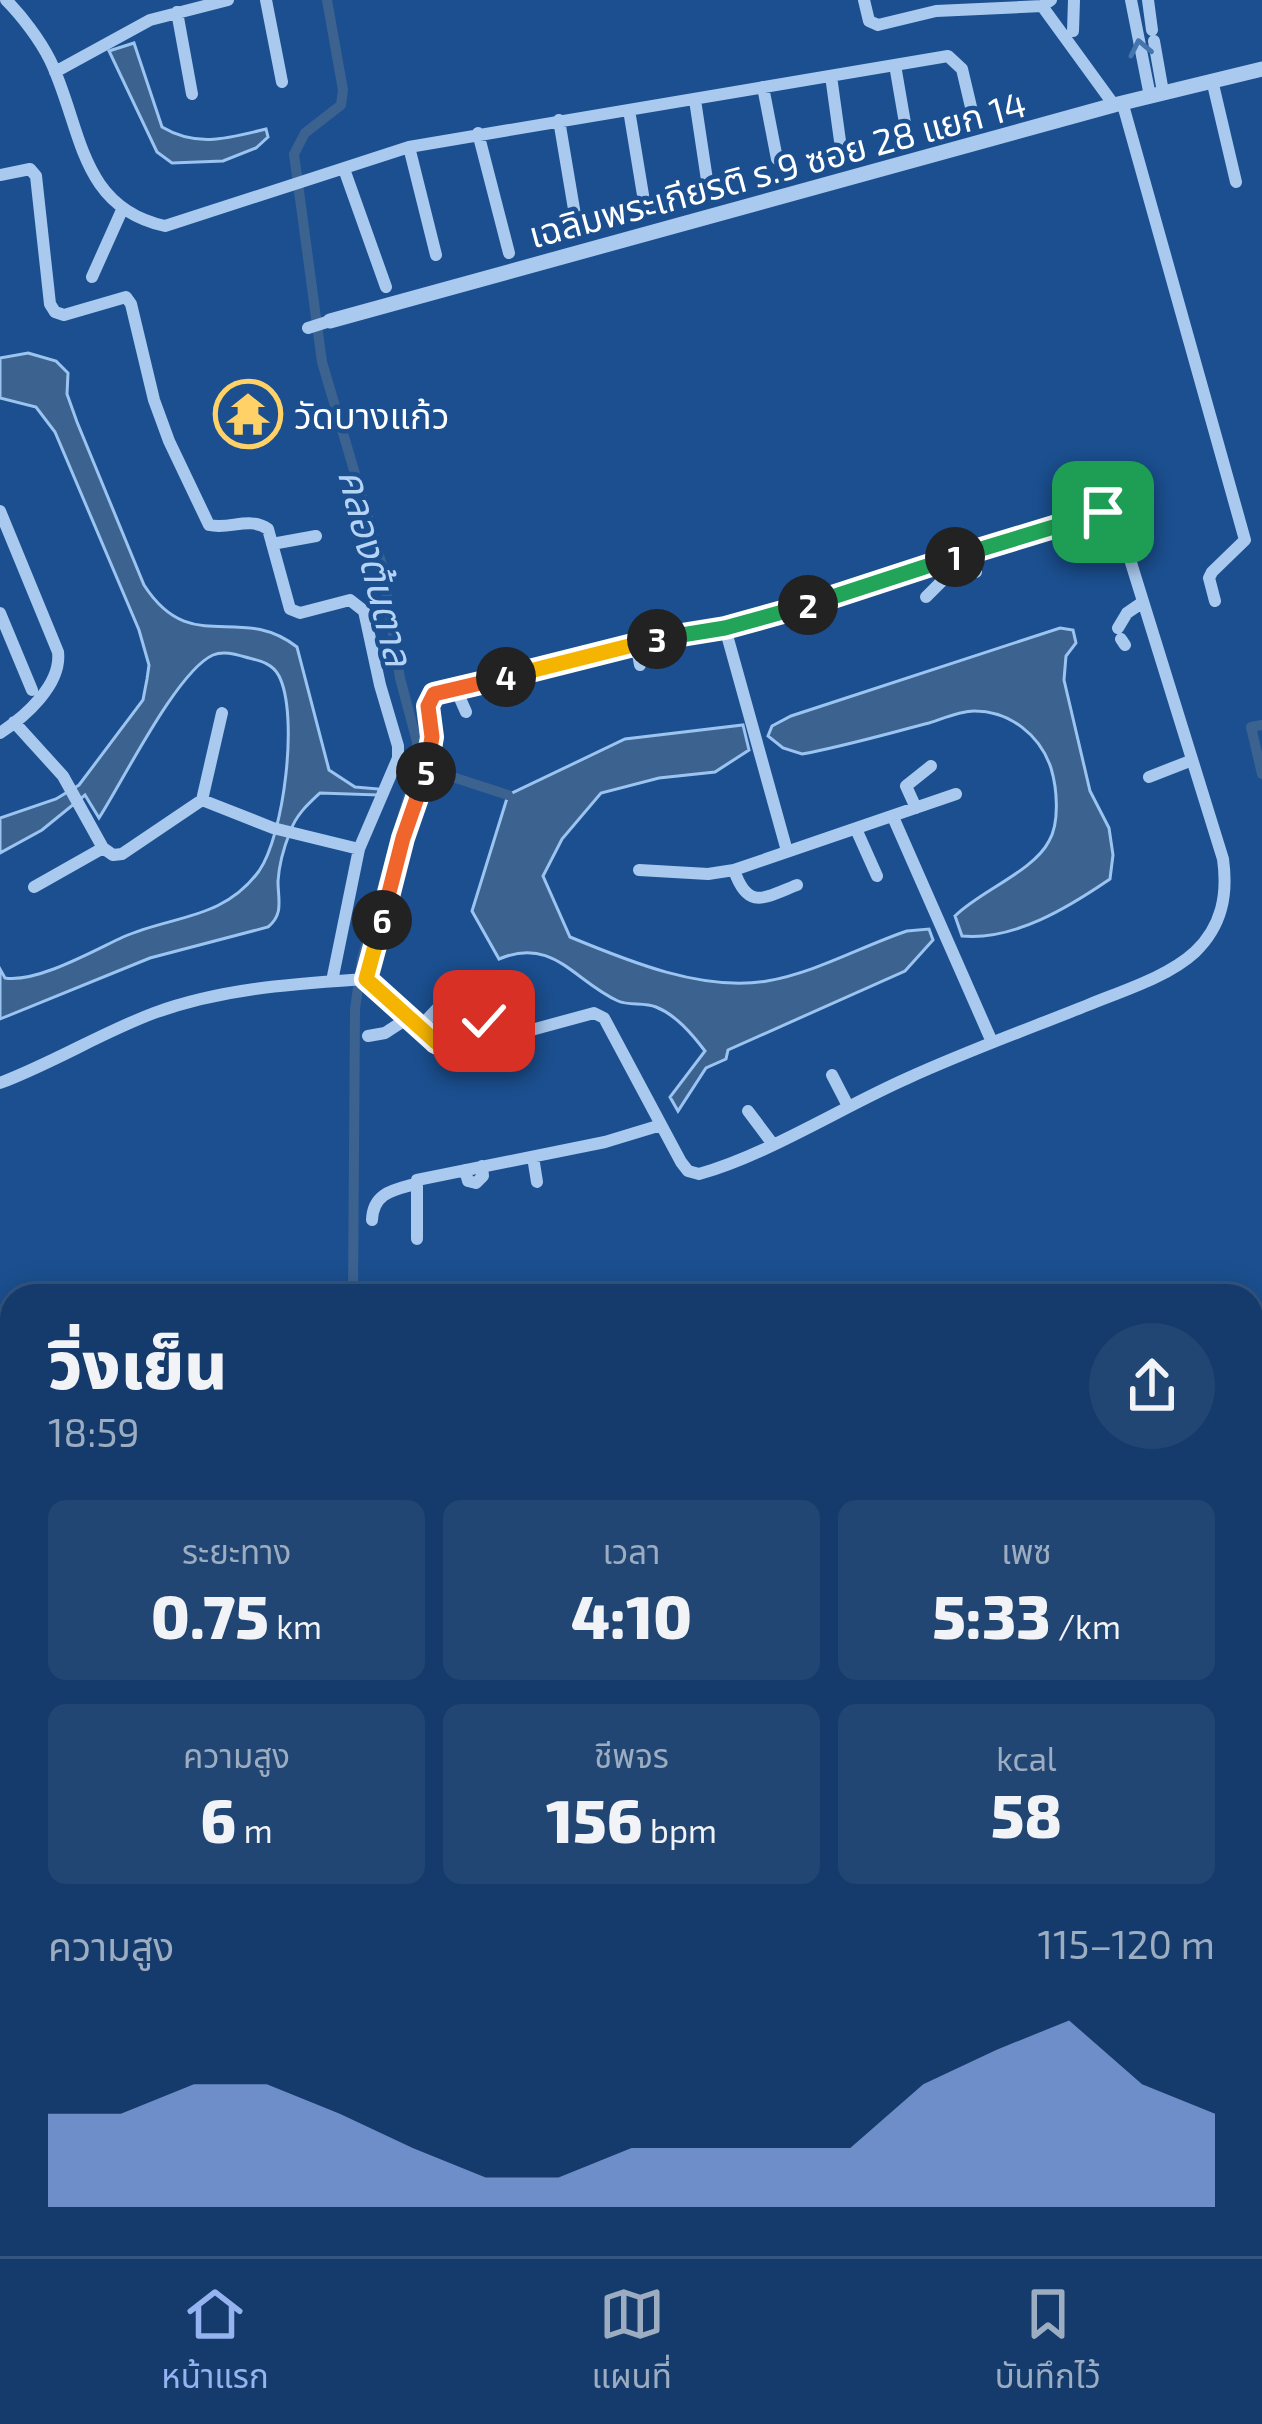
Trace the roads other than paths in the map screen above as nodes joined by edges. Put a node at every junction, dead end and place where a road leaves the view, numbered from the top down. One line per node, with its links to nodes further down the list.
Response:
1 (6, 0): 15 (street)
2 (228, 0): 11 (street)
3 (266, 0): 18 (street)
4 (864, 0): 10 (street)
5 (1074, 0): 12 (street)
6 (1131, 0): 21 (street, one-way to 6)
7 (1148, 0): 21 (street)
8 (1047, 3): 9 (street); 23 (street)
9 (998, 5): 10 (street)
10 (936, 6)
11 (177, 12): 15 (street); 20 (street)
12 (1073, 31)
13 (895, 65): 16 (street); 24 (street); 27 (street)
14 (1262, 70): 17 (street, เฉลิมพระเกียรติ ร.9 ซอย 28 แยก 14)
15 (55, 72): 37 (street)
16 (831, 76): 19 (street); 29 (street)
17 (1212, 80): 21 (street, เฉลิมพระเกียรติ ร.9 ซอย 28 แยก 14); 35 (street)
18 (282, 82)
19 (763, 87): 22 (street); 31 (street)
20 (192, 94)
21 (1157, 94): 23 (street, เฉลิมพระเกียรติ ร.9 ซอย 28 แยก 14)
22 (695, 100): 25 (street); 34 (street)
23 (1119, 105): 43 (street, เฉลิมพระเกียรติ ร.9 ซอย 28 แยก 14); 47 (street)
24 (970, 107)
25 (629, 110): 26 (street); 36 (street)
26 (559, 120): 28 (street); 38 (street)
27 (906, 129)
28 (478, 133): 30 (street); 39 (street)
29 (840, 141)
30 (409, 147): 32 (street); 40 (street)
31 (777, 159)
32 (344, 170): 37 (street); 42 (street)
33 (0, 175): 48 (street)
34 (707, 180)
35 (1235, 182)
36 (643, 195)
37 (122, 210): 41 (street)
38 (575, 221)
39 (509, 253)
40 (436, 255)
41 (92, 277)
42 (386, 287)
43 (330, 321): 44 (street, เฉลิมพระเกียรติ ร.9 ซอย 28 แยก 14)
44 (308, 328)
45 (0, 512): 64 (street)
46 (316, 536): 48 (street)
47 (1245, 540): 49 (street); 53 (street)
48 (272, 544): 75 (street)
49 (1262, 545)
50 (990, 546): 51 (street); 51 (street); 54 (street)
51 (947, 560): 52 (street); 56 (street)
52 (926, 597)
53 (1215, 601)
54 (1143, 602): 57 (street); 66 (street)
55 (0, 613): 61 (street)
56 (725, 628): 58 (street); 76 (street)
57 (1121, 638)
58 (636, 643): 59 (street); 60 (street)
59 (640, 665)
60 (455, 687): 62 (street); 82 (street)
61 (32, 690)
62 (466, 712)
63 (222, 713): 70 (street)
64 (14, 722): 65 (street); 74 (street)
65 (0, 733)
66 (1190, 761): 68 (street); 88 (street)
67 (931, 766): 71 (street)
68 (1149, 777)
69 (956, 794): 71 (street)
70 (202, 800): 74 (street); 75 (street)
71 (916, 808): 72 (street)
72 (892, 817): 73 (street); 88 (street)
73 (856, 829): 76 (street); 79 (street)
74 (103, 848): 81 (street)
75 (358, 849): 83 (street)
76 (787, 850): 78 (street)
77 (639, 870): 78 (street)
78 (734, 870): 80 (street)
79 (877, 876)
80 (796, 885)
81 (34, 887)
82 (363, 979): 83 (street); 86 (street)
83 (336, 981): 91 (street)
84 (438, 1008): 86 (street)
85 (496, 1018): 89 (street)
86 (413, 1023): 87 (street); 89 (street)
87 (368, 1036)
88 (992, 1042): 92 (street)
89 (477, 1047): 94 (street)
90 (832, 1076): 92 (street)
91 (0, 1083)
92 (848, 1106): 95 (street)
93 (748, 1111): 95 (street)
94 (662, 1125): 95 (street); 96 (street)
95 (772, 1143)
96 (533, 1157): 97 (street); 98 (street)
97 (537, 1182)
98 (415, 1184): 99 (street); 100 (street)
99 (372, 1220)
100 (417, 1239)

